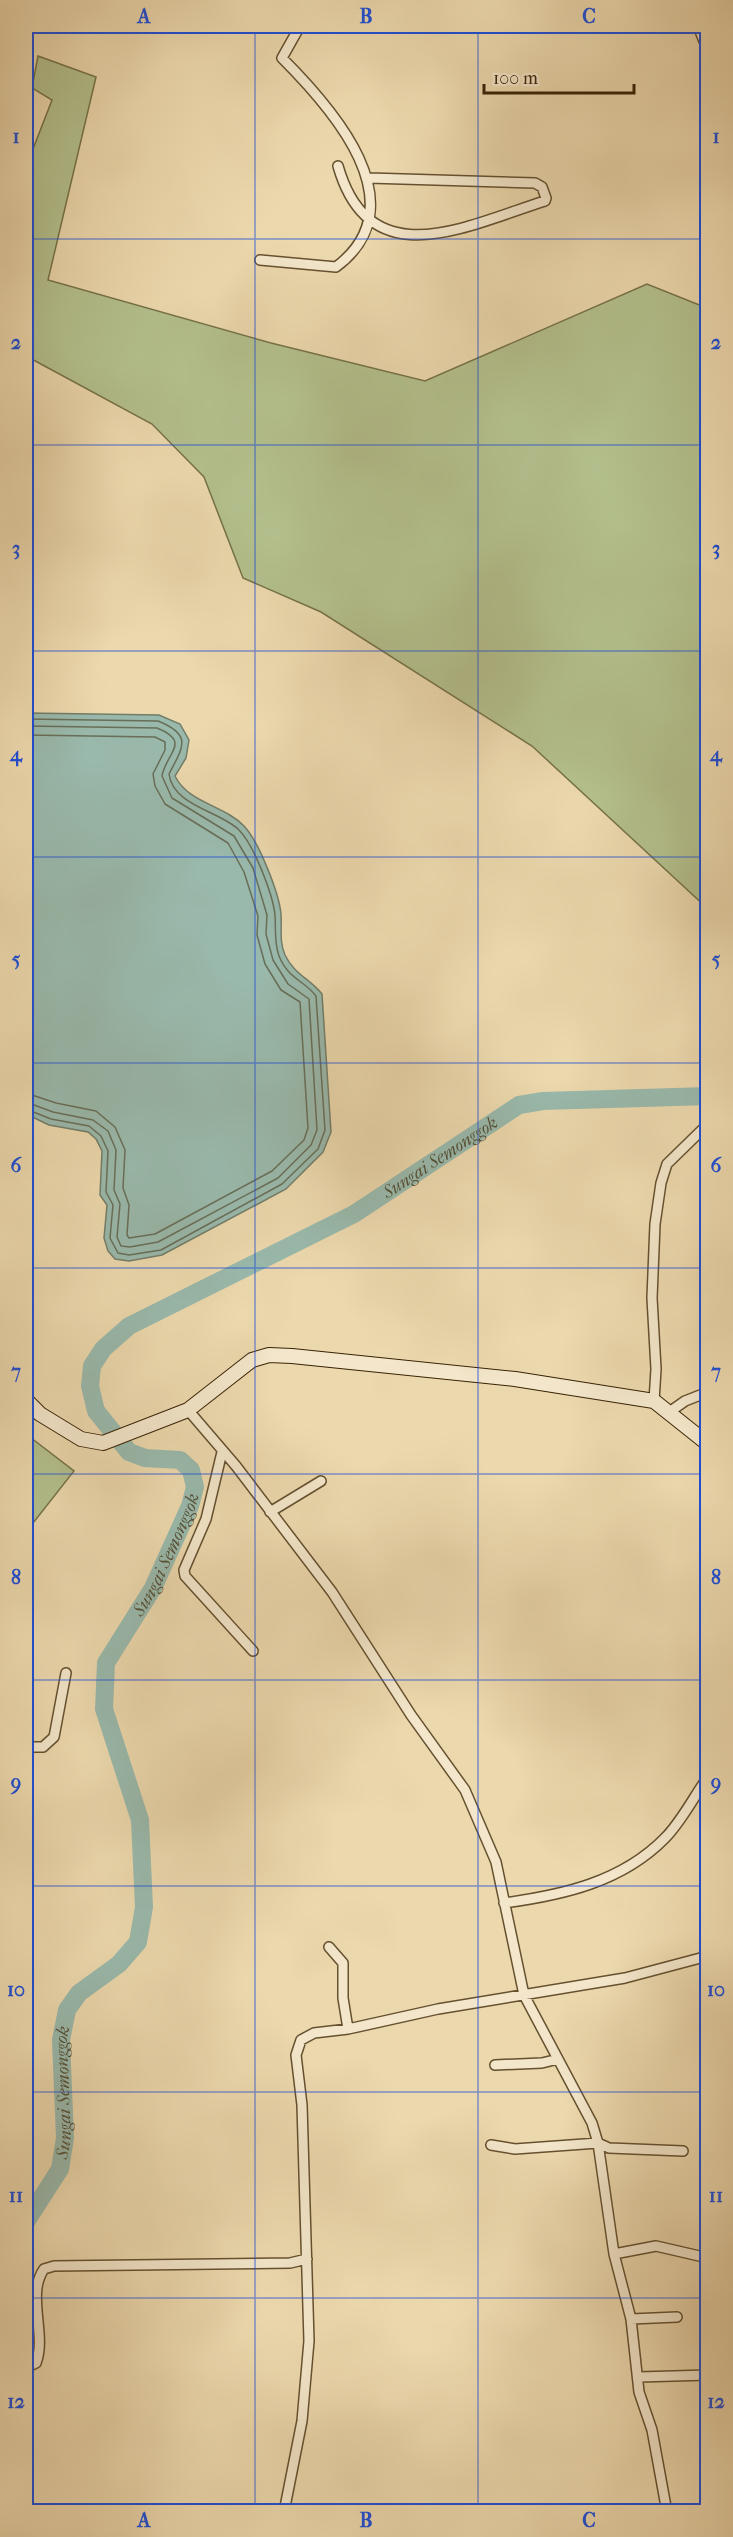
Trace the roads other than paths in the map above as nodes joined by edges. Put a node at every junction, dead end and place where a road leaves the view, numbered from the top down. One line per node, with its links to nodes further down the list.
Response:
1 (300, 26): 5 (street)
2 (698, 26): 3 (street)
3 (708, 51)
4 (338, 166): 6 (street)
5 (369, 178): 6 (street); 6 (street)
6 (371, 220): 7 (street)
7 (260, 261)
8 (708, 1124): 11 (street)
9 (708, 1392): 13 (street)
10 (26, 1400): 12 (main road)
11 (654, 1401): 12 (main road); 13 (main road)
12 (188, 1410): 15 (street)
13 (668, 1413): 14 (main road)
14 (708, 1444)
15 (222, 1452): 17 (street); 18 (street)
16 (321, 1481): 17 (street)
17 (270, 1512): 22 (street)
18 (254, 1651)
19 (66, 1673): 20 (street)
20 (26, 1746)
21 (708, 1777): 22 (street)
22 (504, 1903): 25 (street)
23 (329, 1947): 26 (street)
24 (708, 1956): 25 (street)
25 (524, 1995): 26 (street); 27 (street)
26 (348, 2029): 34 (street)
27 (558, 2059): 28 (street); 29 (street)
28 (495, 2065)
29 (598, 2143): 30 (street); 31 (street); 32 (street)
30 (491, 2145)
31 (683, 2151)
32 (614, 2254): 33 (street); 36 (street)
33 (708, 2258)
34 (307, 2259): 37 (street); 40 (street)
35 (677, 2317): 36 (street)
36 (630, 2319): 39 (street)
37 (26, 2368)
38 (708, 2375): 39 (street)
39 (639, 2377): 41 (street)
40 (284, 2511)
41 (667, 2511)

